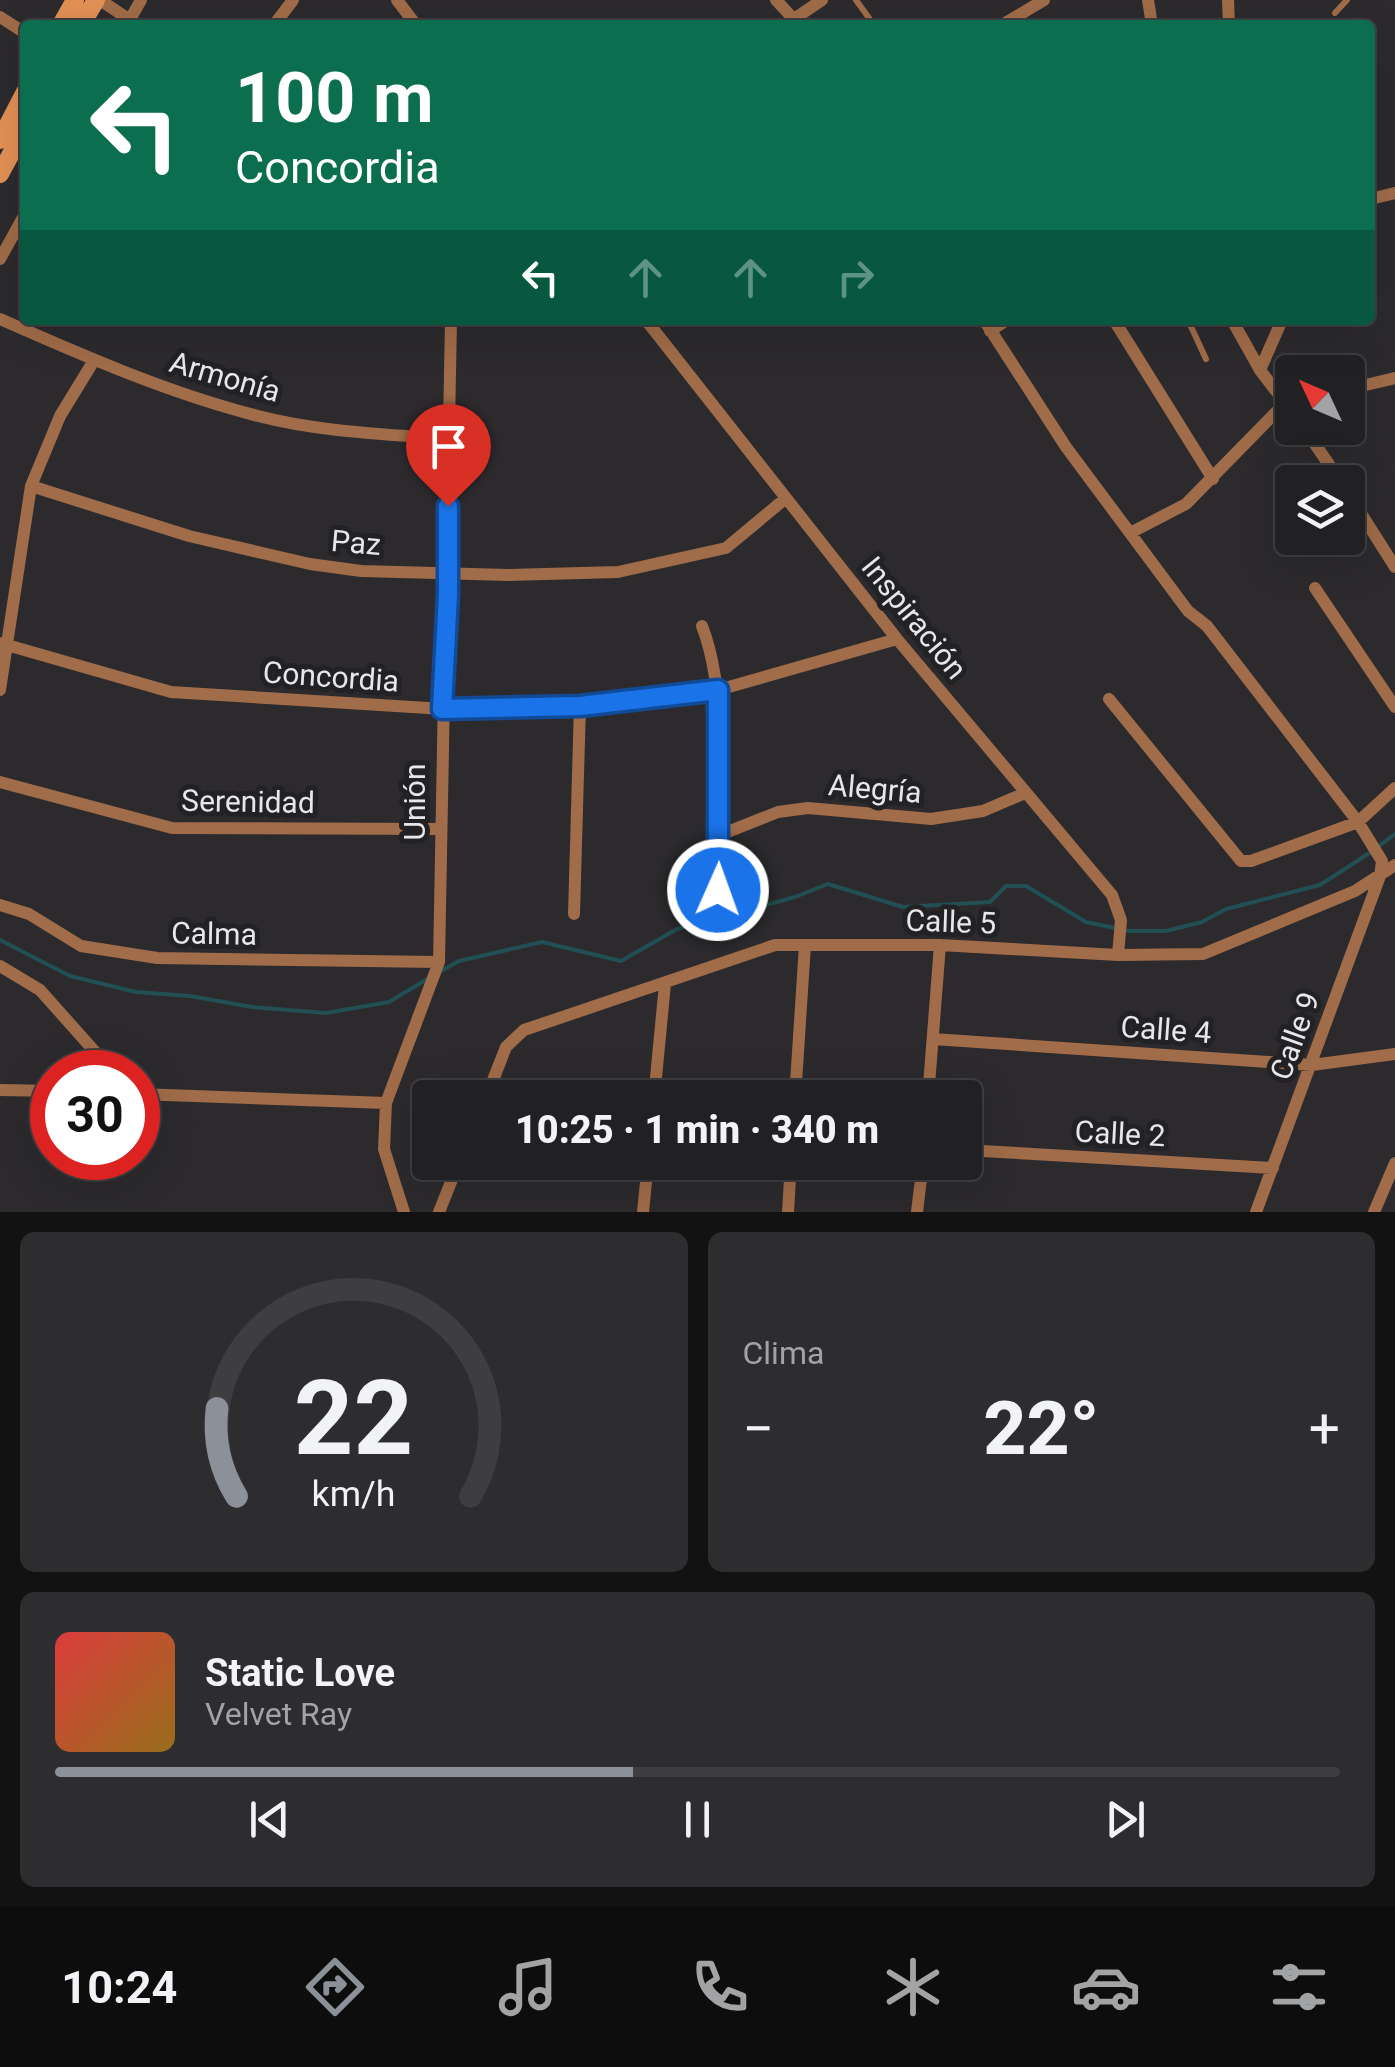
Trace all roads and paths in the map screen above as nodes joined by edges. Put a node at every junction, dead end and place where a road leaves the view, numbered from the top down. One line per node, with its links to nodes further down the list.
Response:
1 (98, 0): 9 (street)
2 (293, 0): 10 (street)
3 (396, 0): 11 (street)
4 (776, 0): 12 (street)
5 (822, 0): 13 (street)
6 (1044, 0): 14 (street)
7 (1347, 0): 8 (lane)
8 (1334, 13)
9 (125, 20)
10 (278, 20)
11 (412, 20)
12 (794, 20)
13 (798, 20)
14 (1010, 20)
15 (20, 102): 17 (main road)
16 (20, 137): 18 (main road)
17 (0, 140)
18 (0, 174)
19 (20, 223): 20 (street)
20 (0, 259)
21 (0, 319): 30 (street, Armonía)
22 (451, 325): 36 (street, Unión)
23 (650, 325): 39 (street, Inspiración)
24 (987, 325): 41 (street)
25 (1117, 325): 37 (street)
26 (1190, 325): 29 (lane)
27 (1235, 325): 31 (street)
28 (1280, 325): 31 (street)
29 (1206, 359)
30 (93, 362): 36 (street, Armonía); 38 (street)
31 (1260, 370): 34 (street)
32 (1395, 378): 33 (street)
33 (1365, 385)
34 (1275, 390)
35 (1275, 421): 37 (street)
36 (448, 440): 43 (street, Unión)
37 (1213, 478): 41 (street)
38 (31, 486): 43 (street, Paz); 47 (street)
39 (786, 498): 43 (street, Paz); 46 (street, Inspiración)
40 (1365, 518): 42 (street)
41 (1132, 532): 57 (street)
42 (1392, 558)
43 (448, 573): 53 (street, Unión)
44 (1315, 588): 52 (street)
45 (702, 626): 49 (street)
46 (897, 639): 49 (street, Concordia); 56 (street, Inspiración)
47 (4, 644): 48 (street); 53 (street, Concordia)
48 (0, 690)
49 (718, 690): 51 (street, Concordia); 59 (street)
50 (1110, 699): 57 (street)
51 (580, 706): 53 (street, Concordia); 64 (street)
52 (1395, 707)
53 (442, 709): 58 (street, Unión)
54 (0, 782): 58 (street, Serenidad)
55 (1395, 788): 57 (street)
56 (1025, 793): 59 (street, Alegría); 67 (street, Inspiración)
57 (1358, 822): 61 (street)
58 (440, 829): 68 (street, Unión)
59 (720, 835): 62 (street)
60 (1395, 865): 61 (street, Calle 5)
61 (1380, 876): 67 (street, Calle 5); 74 (street, Calle 9)
62 (718, 890)
63 (0, 904): 68 (street, Calma)
64 (574, 914)
65 (804, 945): 66 (street, Calle 5); 70 (street, Calle 5); 77 (street)
66 (940, 946): 67 (street, Calle 5); 71 (street)
67 (1118, 954)
68 (439, 962): 82 (street, Unión)
69 (0, 966): 72 (street)
70 (665, 984): 75 (street, Calle 5); 76 (street)
71 (933, 1039): 74 (street, Calle 4); 78 (street)
72 (93, 1050)
73 (1395, 1054): 74 (street, Calle 4)
74 (1312, 1065): 85 (street, Calle 9)
75 (493, 1080)
76 (656, 1080)
77 (796, 1080)
78 (930, 1080)
79 (0, 1090): 80 (street)
80 (30, 1091)
81 (160, 1095): 82 (street)
82 (386, 1103): 90 (street, Unión)
83 (982, 1151): 85 (street, Calle 2)
84 (1395, 1163): 96 (street)
85 (1273, 1168): 95 (street, Calle 9)
86 (452, 1180): 91 (street)
87 (647, 1180): 92 (street)
88 (790, 1180): 93 (street)
89 (920, 1180): 94 (street)
90 (404, 1212)
91 (440, 1212)
92 (644, 1212)
93 (788, 1212)
94 (916, 1212)
95 (1256, 1212)
96 (1374, 1212)

